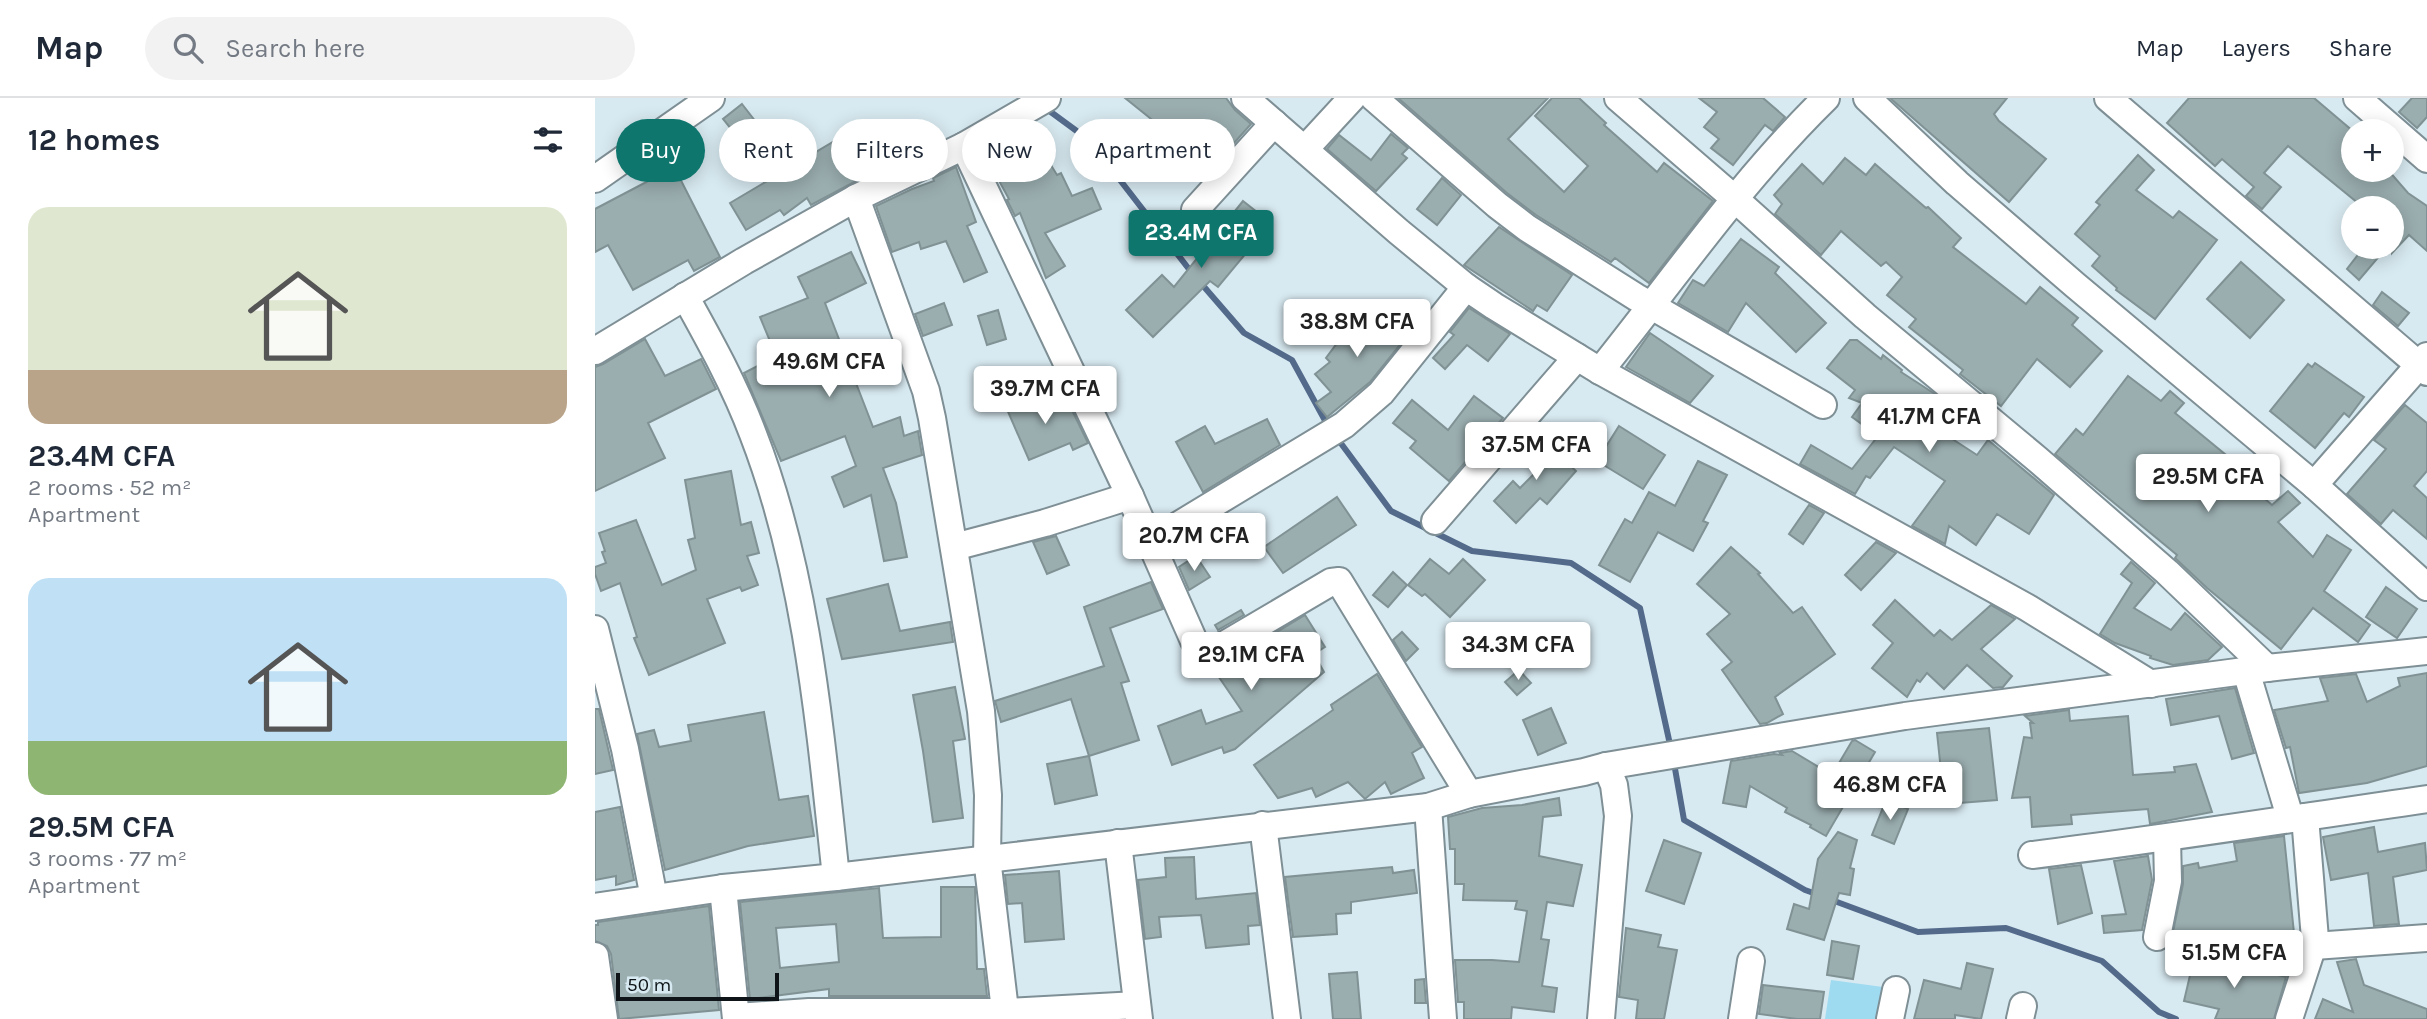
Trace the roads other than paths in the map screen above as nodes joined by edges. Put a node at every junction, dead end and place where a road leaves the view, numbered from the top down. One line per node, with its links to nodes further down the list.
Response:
1 (711, 98): 16 (street)
2 (1047, 98): 11 (street)
3 (1245, 98): 12 (street)
4 (1352, 98): 14 (street)
5 (1374, 98): 23 (street)
6 (1618, 98): 19 (street)
7 (1826, 98): 19 (street)
8 (1867, 98): 29 (street)
9 (2108, 98): 26 (street)
10 (2357, 98): 15 (street)
11 (1011, 119)
12 (1274, 123): 14 (street); 20 (street)
13 (962, 147): 18 (street)
14 (1305, 149): 21 (street)
15 (2427, 159)
16 (595, 179)
17 (981, 182): 30 (street)
18 (856, 198): 22 (street); 33 (street)
19 (1735, 199): 23 (street); 37 (street)
20 (1195, 210)
21 (1466, 287): 25 (street); 32 (street)
22 (685, 296): 24 (street); 49 (street)
23 (1651, 304): 27 (street); 28 (street)
24 (595, 352)
25 (1577, 357): 27 (street); 31 (street)
26 (2424, 364): 29 (street)
27 (1600, 371): 38 (street)
28 (1823, 405)
29 (2314, 485): 34 (street)
30 (1130, 496): 32 (street); 33 (street)
31 (1435, 521)
32 (1149, 543): 40 (street)
33 (954, 547): 48 (street)
34 (2427, 587)
35 (595, 629): 51 (street)
36 (2427, 651): 37 (street)
37 (2256, 669): 38 (street); 43 (street)
38 (2151, 684): 39 (street)
39 (1606, 766): 40 (street); 66 (street)
40 (1469, 794): 42 (street)
41 (2427, 799): 43 (street)
42 (1428, 807): 44 (street); 65 (street)
43 (2298, 817): 45 (street); 55 (street)
44 (1263, 825): 46 (street); 64 (street)
45 (2167, 838): 47 (street); 53 (street)
46 (1118, 843): 48 (street); 59 (street)
47 (2032, 855)
48 (987, 858): 49 (street); 61 (street)
49 (836, 877): 50 (street)
50 (723, 888): 51 (street); 62 (street)
51 (654, 898): 52 (street)
52 (595, 907)
53 (2157, 937)
54 (2427, 938): 55 (street)
55 (2314, 946): 69 (street)
56 (595, 956): 63 (street)
57 (1751, 961): 67 (street)
58 (1896, 990): 68 (street)
59 (1138, 1012): 61 (street)
60 (882, 1016): 61 (street); 62 (street)
61 (1006, 1016)
62 (736, 1018)
63 (604, 1019)
64 (1287, 1019)
65 (1443, 1019)
66 (1601, 1019)
67 (1742, 1019)
68 (1890, 1019)
69 (2289, 1019)

